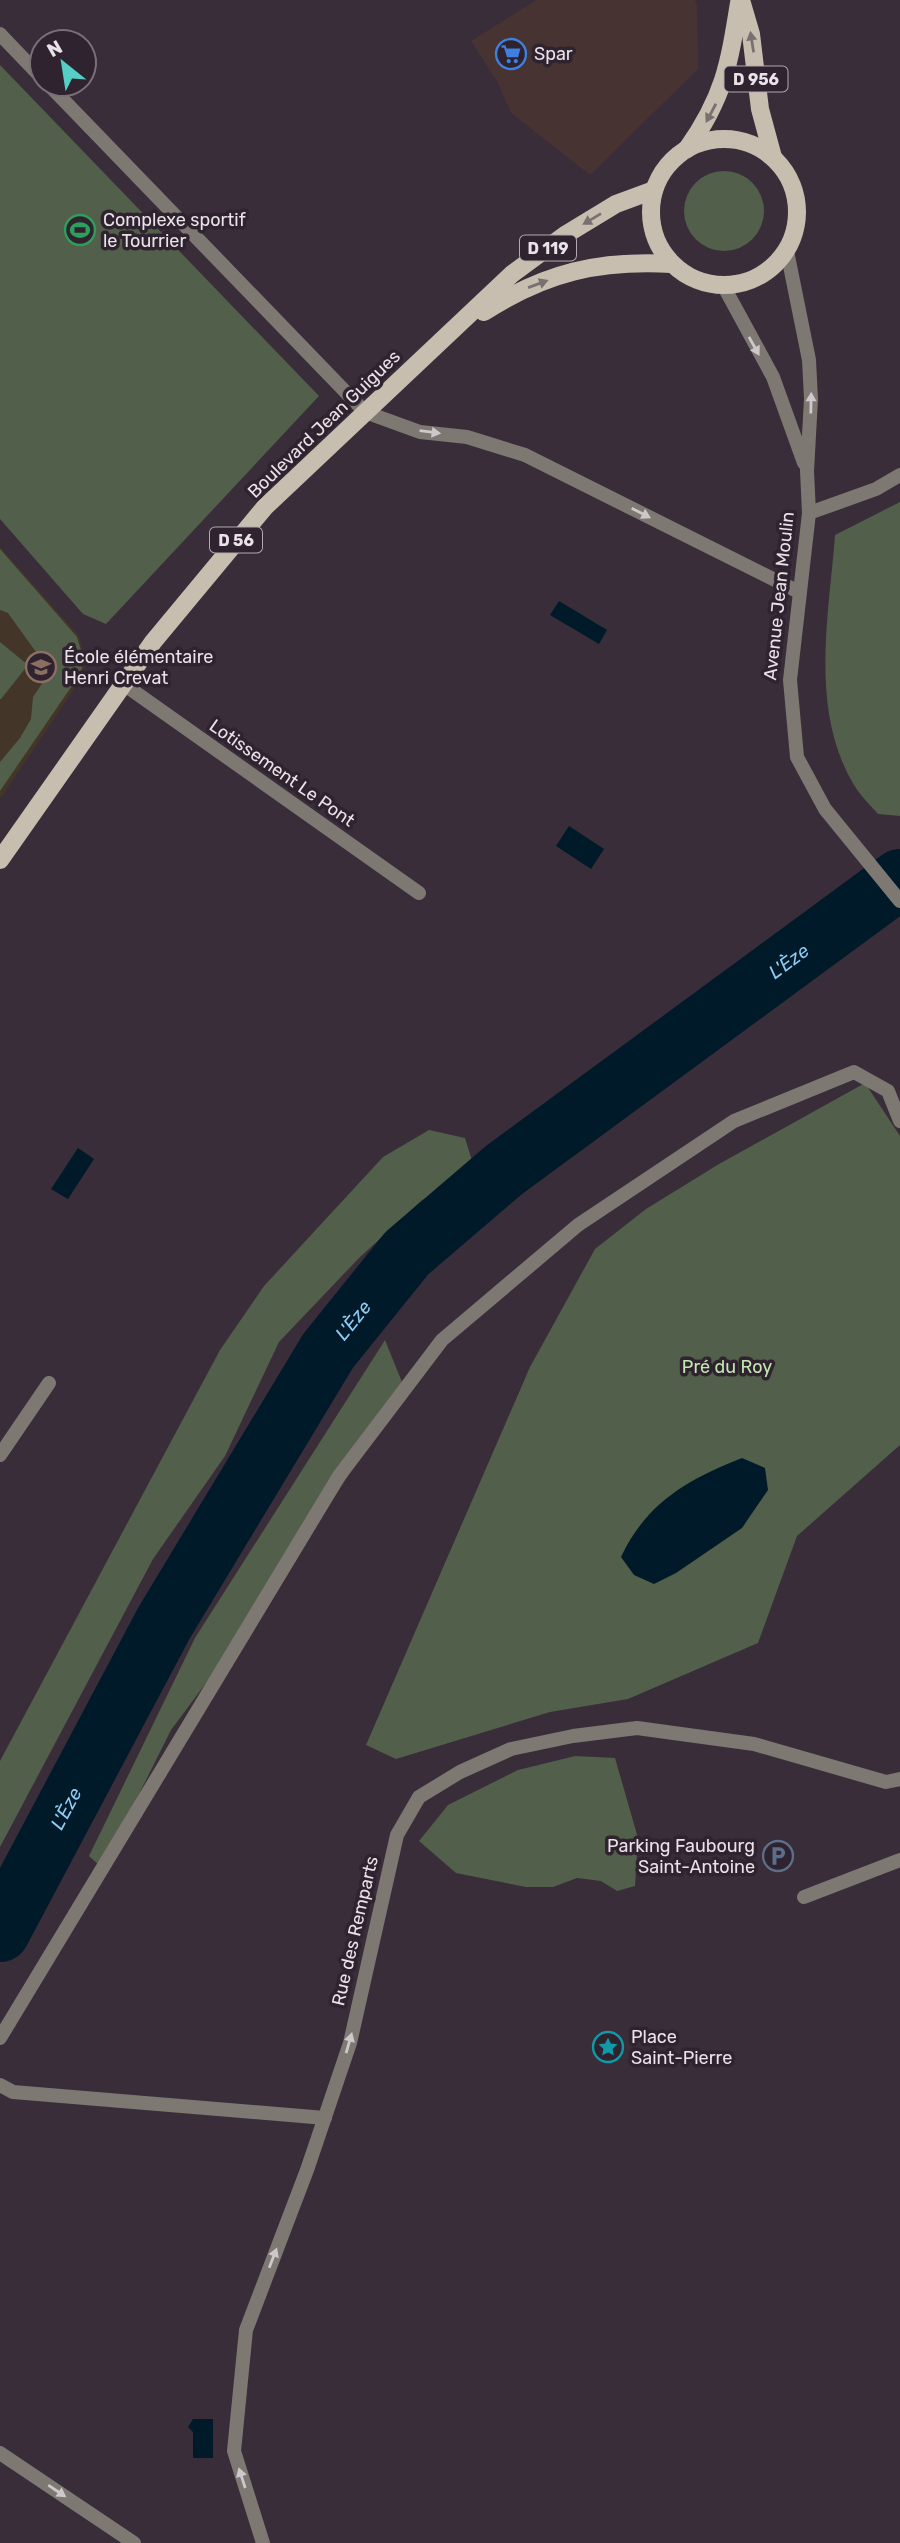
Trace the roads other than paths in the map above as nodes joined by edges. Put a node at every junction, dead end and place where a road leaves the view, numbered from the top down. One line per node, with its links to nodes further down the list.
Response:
1 (740, 0): 5 (main road, D 956, one-way to 5); 6 (main road, D 956, one-way to 1)
2 (0, 34): 3 (street)
3 (28, 63)
4 (62, 98): 12 (street)
5 (687, 149): 6 (main road); 7 (main road)
6 (773, 157): 8 (main road)
7 (654, 190): 9 (main road); 11 (main road, Boulevard Jean Guigues / D 119, one-way to 11)
8 (787, 251): 10 (main road); 13 (street, Avenue Jean Moulin, one-way to 8)
9 (672, 264): 10 (main road); 11 (main road, Boulevard Jean Guigues / D 119, one-way to 9)
10 (723, 285): 13 (street, Avenue Jean Moulin, one-way to 13)
11 (457, 329): 12 (main road, Boulevard Jean Guigues / D 119)
12 (365, 412): 16 (street, one-way to 16); 17 (main road, Boulevard Jean Guigues / D 56)
13 (807, 471): 15 (street, Avenue Jean Moulin)
14 (900, 475): 15 (street)
15 (809, 513): 16 (street, Avenue Jean Moulin)
16 (799, 592): 20 (street, Avenue Jean Moulin)
17 (122, 683): 18 (main road, Boulevard Jean Guigues / D 56); 19 (street, Lotissement Le Pont)
18 (0, 860)
19 (419, 893)
20 (900, 901)
21 (900, 1121): 27 (street)
22 (49, 1383): 23 (street)
23 (0, 1455)
24 (893, 1781): 29 (street, Rue des Remparts, one-way to 24)
25 (900, 1860): 26 (street)
26 (804, 1897)
27 (0, 2038)
28 (0, 2085): 29 (street)
29 (325, 2118): 32 (street, Rue des Remparts, one-way to 29)
30 (0, 2453): 31 (street, one-way to 31)
31 (134, 2543)
32 (263, 2543)

